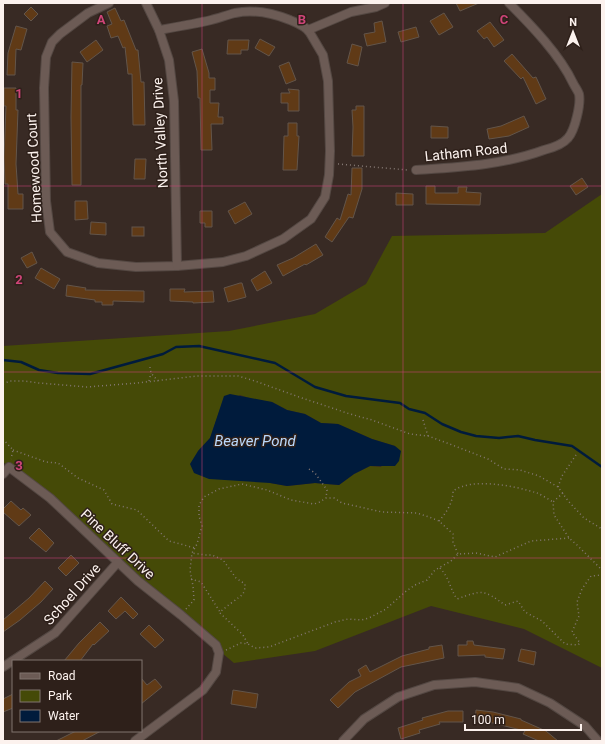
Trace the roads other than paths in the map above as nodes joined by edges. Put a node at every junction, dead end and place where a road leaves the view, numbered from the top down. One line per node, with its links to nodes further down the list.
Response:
1 (109, 3): 8 (street, Homewood Court)
2 (146, 3): 5 (street, North Valley Drive)
3 (385, 3): 6 (street)
4 (509, 3): 7 (street, Latham Road)
5 (159, 30): 6 (street); 8 (street, North Valley Drive)
6 (308, 30): 8 (street, Homewood Court)
7 (416, 170)
8 (177, 266)
9 (3, 474): 10 (street, Pine Bluff Drive)
10 (118, 562): 11 (street, Schoel Drive); 14 (street, Pine Bluff Drive)
11 (14, 660)
12 (12, 661): 13 (street, Schoel Drive)
13 (3, 667)
14 (134, 741)
15 (343, 741): 16 (street)
16 (598, 741)

